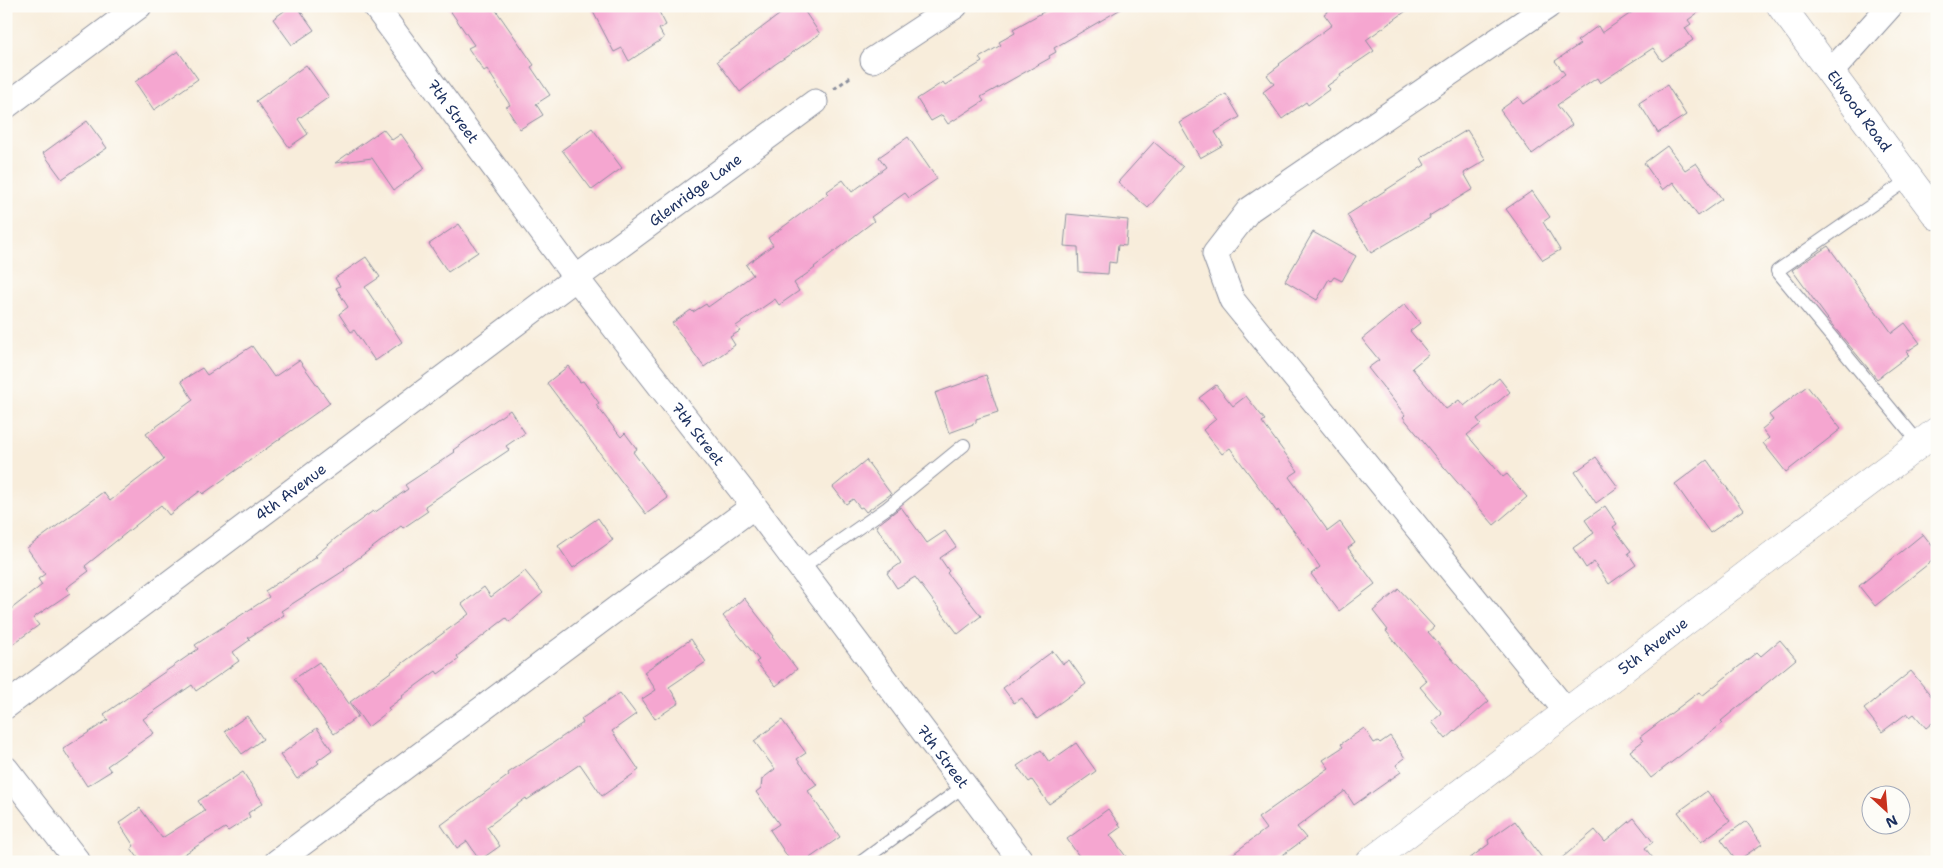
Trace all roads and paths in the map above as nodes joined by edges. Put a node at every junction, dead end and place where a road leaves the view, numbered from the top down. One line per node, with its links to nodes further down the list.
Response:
1 (139, 6): 10 (street)
2 (376, 6): 13 (street, 7th Street)
3 (955, 6): 7 (street)
4 (1548, 6): 19 (street)
5 (1782, 6): 8 (street, Elwood Road)
6 (1890, 6): 8 (street)
7 (873, 60): 9 (path)
8 (1830, 73): 11 (street, Elwood Road)
9 (815, 102): 13 (street, Glenridge Lane)
10 (6, 106)
11 (1909, 179): 12 (street, Elwood Road); 14 (lane)
12 (1937, 216)
13 (576, 278): 16 (street, 7th Street); 18 (street, 4th Avenue)
14 (1929, 438): 19 (street, 5th Avenue)
15 (964, 445): 17 (lane)
16 (754, 506): 17 (street, 7th Street); 23 (street)
17 (801, 568): 21 (street, 7th Street)
18 (6, 706)
19 (1567, 712): 26 (street, 5th Avenue)
20 (6, 769): 22 (street)
21 (964, 786): 24 (lane); 25 (street, 7th Street)
22 (78, 862)
23 (277, 862)
24 (860, 862)
25 (1022, 862)
26 (1370, 862)

